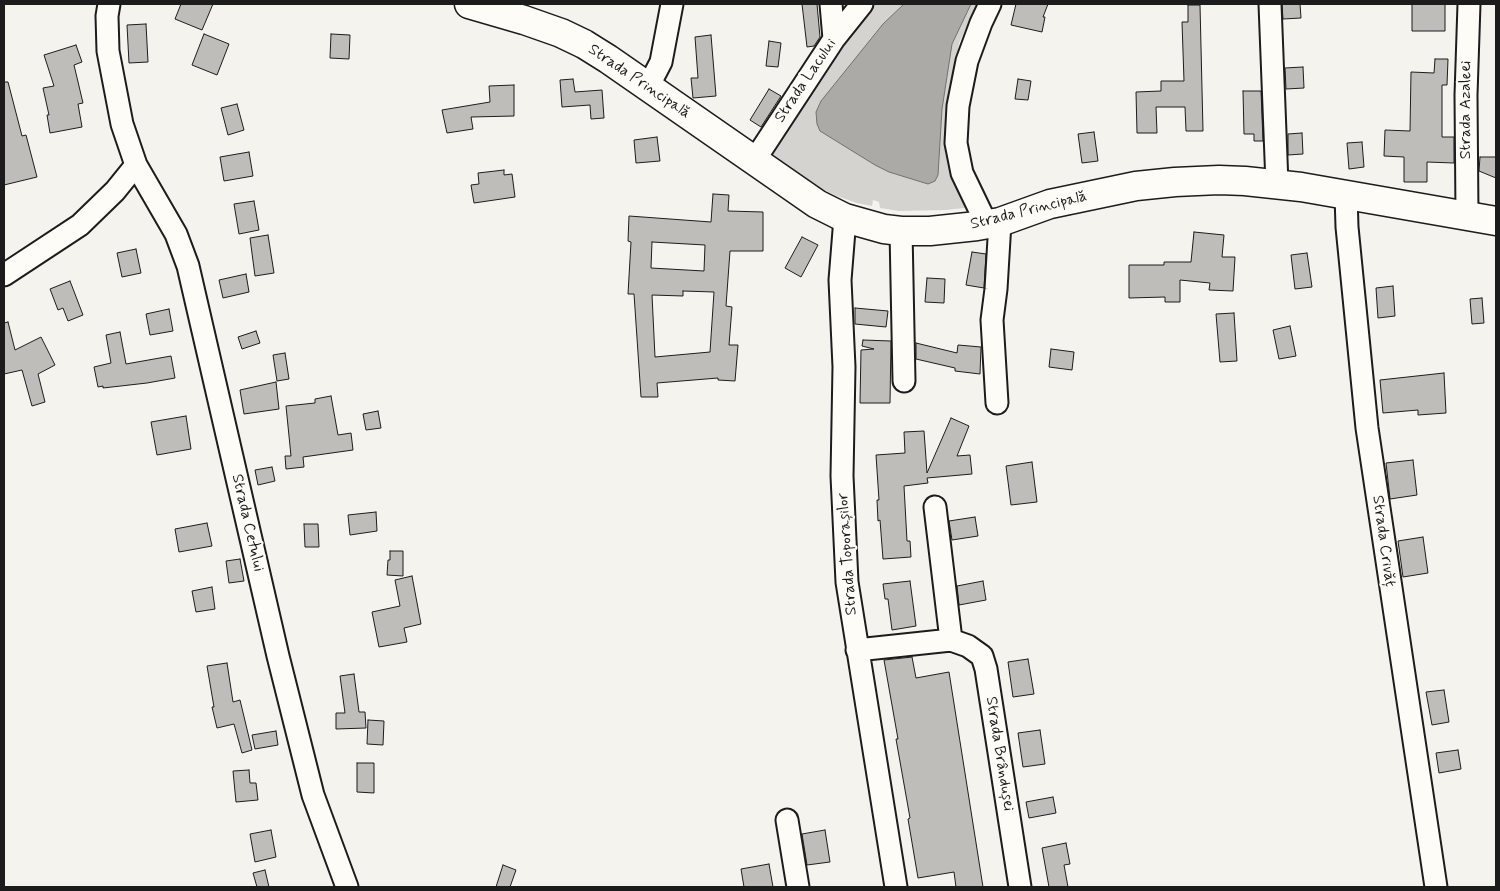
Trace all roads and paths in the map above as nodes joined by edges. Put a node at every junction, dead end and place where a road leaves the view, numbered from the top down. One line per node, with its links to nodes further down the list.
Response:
1 (109, 4): 12 (street, Strada Cetului)
2 (672, 4): 10 (street)
3 (831, 4): 9 (street)
4 (862, 4): 9 (street, Strada Lacului)
5 (990, 4): 18 (street)
6 (1270, 4): 13 (street)
7 (1469, 4): 15 (street, Strada Azaleei)
8 (482, 6): 10 (main road, Strada Principală)
9 (834, 40): 11 (street, Strada Lacului)
10 (648, 87): 11 (main road, Strada Principală)
11 (754, 161): 16 (main road, Strada Principală)
12 (136, 165): 20 (street); 27 (street, Strada Cetului)
13 (1278, 184): 14 (main road, Strada Principală); 18 (main road, Strada Principală)
14 (1346, 194): 15 (main road, Strada Principală); 31 (street, Strada Crivăț)
15 (1467, 215): 17 (main road, Strada Principală)
16 (844, 218): 19 (main road, Strada Principală); 25 (street, Strada Toporașilor)
17 (1496, 221)
18 (994, 223): 19 (main road, Strada Principală); 22 (street)
19 (901, 231): 21 (street)
20 (4, 275)
21 (904, 380)
22 (998, 403)
23 (935, 507): 24 (street)
24 (951, 640): 25 (street, Strada Brândușei); 30 (street, Strada Brândușei)
25 (857, 650): 29 (street, Strada Toporașilor)
26 (787, 820): 28 (street)
27 (347, 887)
28 (798, 887)
29 (896, 887)
30 (1020, 887)
31 (1436, 887)

